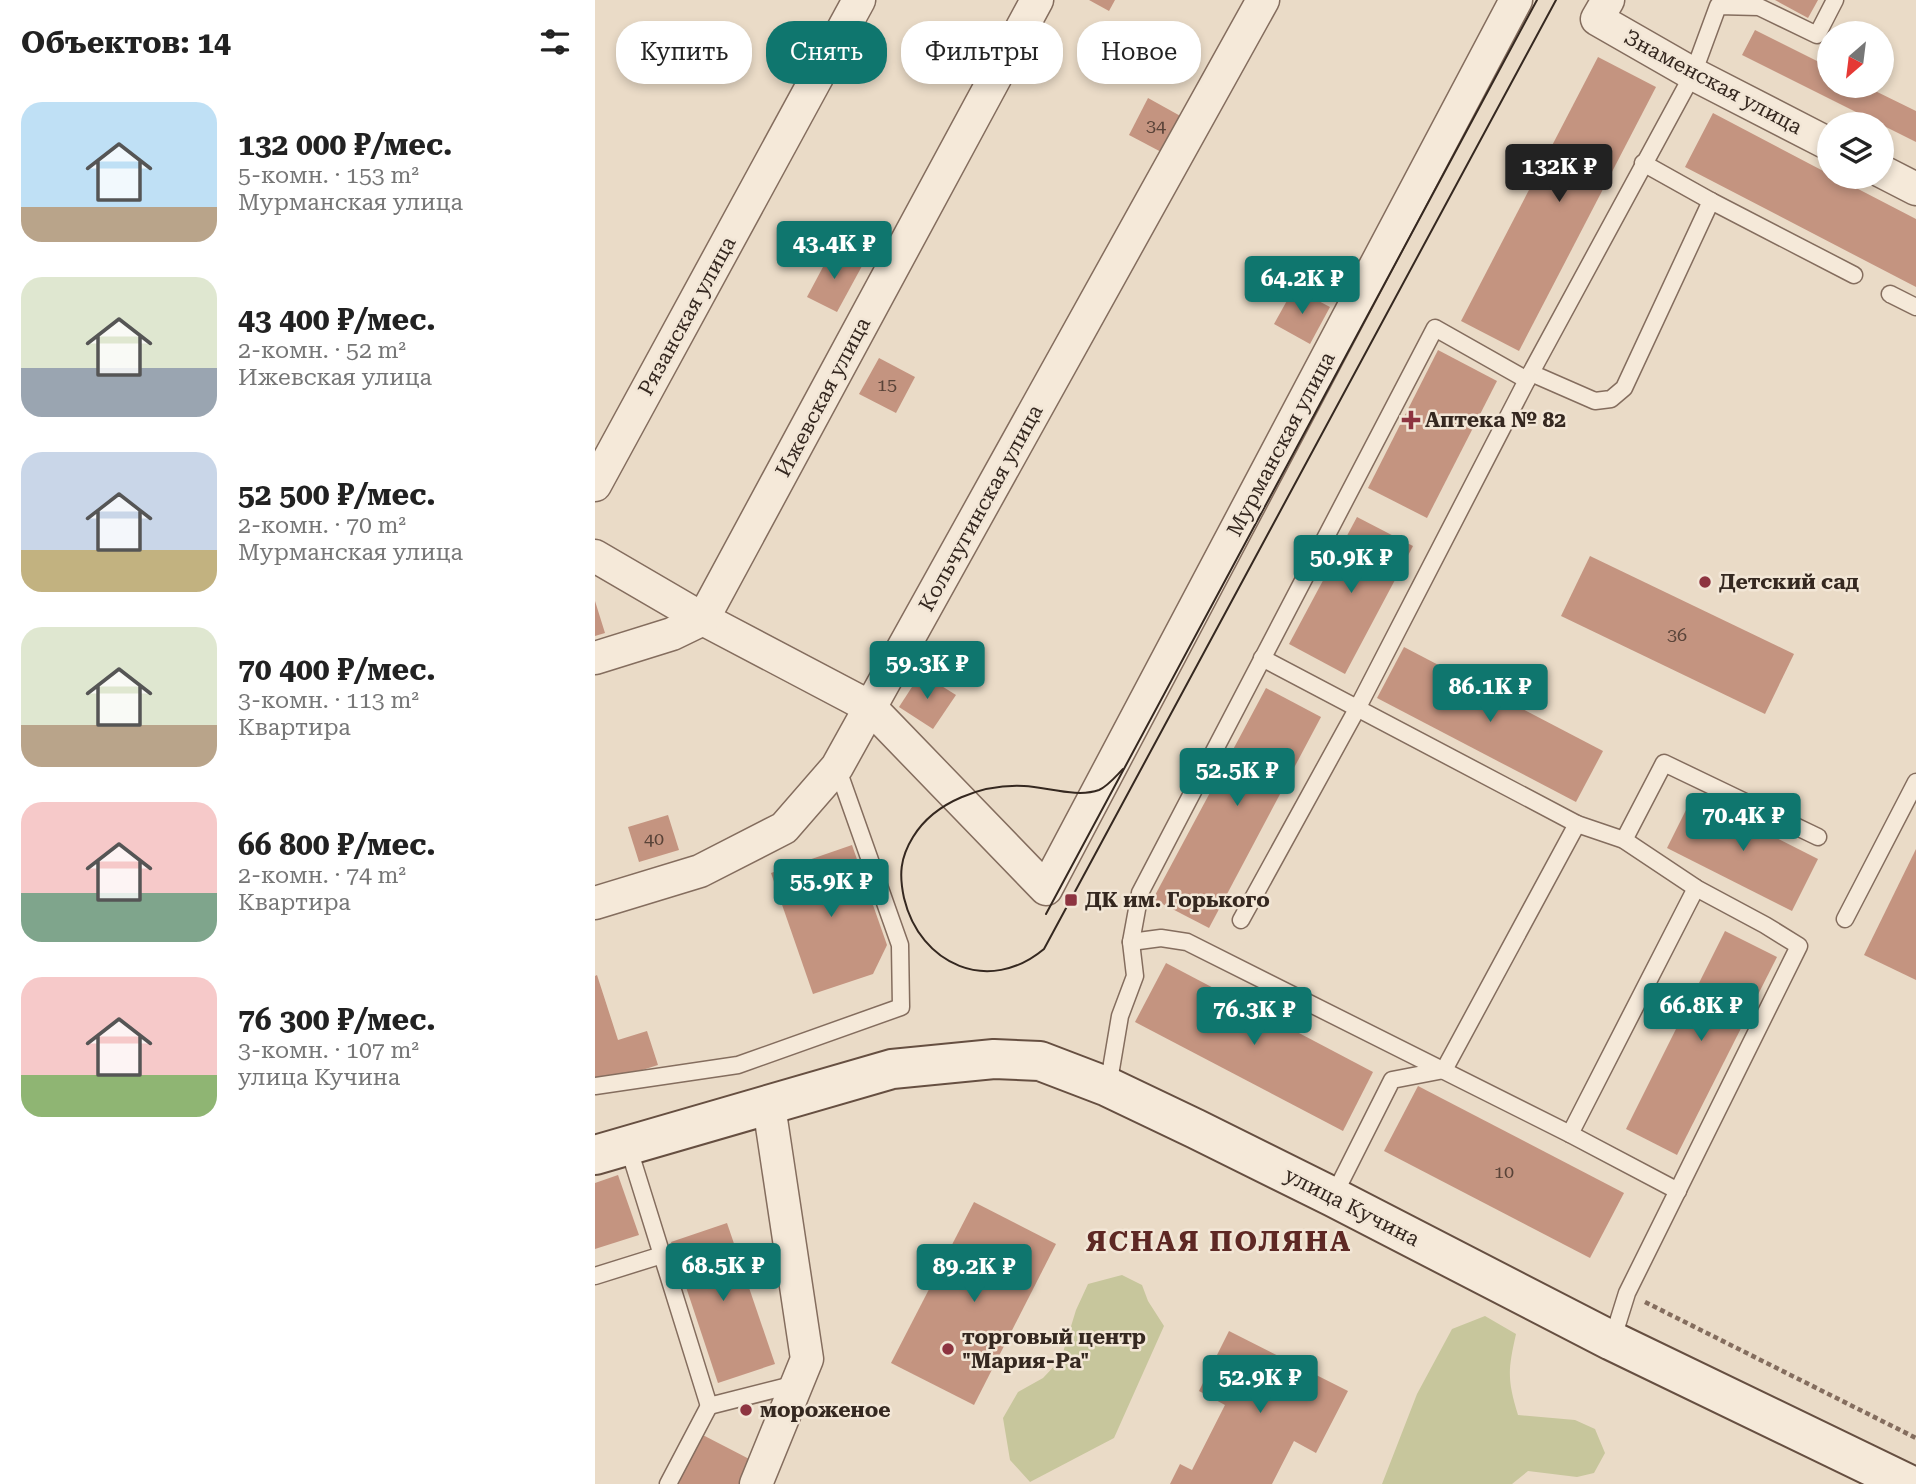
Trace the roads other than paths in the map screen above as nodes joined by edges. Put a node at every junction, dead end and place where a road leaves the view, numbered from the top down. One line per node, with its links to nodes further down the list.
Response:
1 (859, 0): 17 (street, Рязанская улица)
2 (1037, 0): 19 (street, Ижевская улица)
3 (1263, 0): 22 (street, Кольчугинская улица)
4 (1516, 0): 22 (street, Мурманская улица)
5 (1835, 0): 7 (lane)
6 (1602, 10): 7 (street, Знаменская улица)
7 (1693, 74): 8 (street, Знаменская улица); 9 (lane)
8 (1817, 138)
9 (1643, 163): 12 (lane); 16 (lane)
10 (1894, 178): 11 (street)
11 (1916, 189)
12 (1711, 201): 13 (lane); 16 (lane)
13 (1854, 275)
14 (1890, 294): 15 (lane)
15 (1916, 307)
16 (1529, 377): 21 (lane); 23 (lane)
17 (595, 485)
18 (595, 556): 19 (street)
19 (703, 619): 20 (street); 22 (street)
20 (595, 658)
21 (1262, 658): 23 (lane); 33 (lane)
22 (870, 707): 24 (street, Кольчугинская улица)
23 (1357, 709): 26 (lane); 32 (lane)
24 (837, 767): 30 (street, Кольчугинская улица); 35 (lane)
25 (1916, 782): 31 (lane)
26 (1577, 824): 28 (lane); 34 (lane)
27 (1818, 837): 28 (lane)
28 (1624, 840): 29 (lane)
29 (1696, 888): 38 (lane); 40 (lane)
30 (595, 903)
31 (1845, 919)
32 (1241, 920)
33 (1131, 942): 34 (lane); 36 (lane)
34 (1444, 1070): 38 (lane); 41 (lane)
35 (595, 1086)
36 (1108, 1087): 37 (main road, улица Кучина); 41 (main road, улица Кучина)
37 (769, 1105): 39 (main road); 45 (street)
38 (1570, 1134): 40 (lane)
39 (611, 1151): 42 (lane)
40 (1678, 1191): 44 (lane)
41 (1333, 1197): 44 (main road, улица Кучина)
42 (662, 1255): 43 (lane); 46 (lane)
43 (595, 1276)
44 (1612, 1341): 49 (main road, улица Кучина)
45 (797, 1384): 46 (lane); 48 (street)
46 (709, 1406): 47 (lane)
47 (669, 1484)
48 (756, 1484)
49 (1908, 1484)

